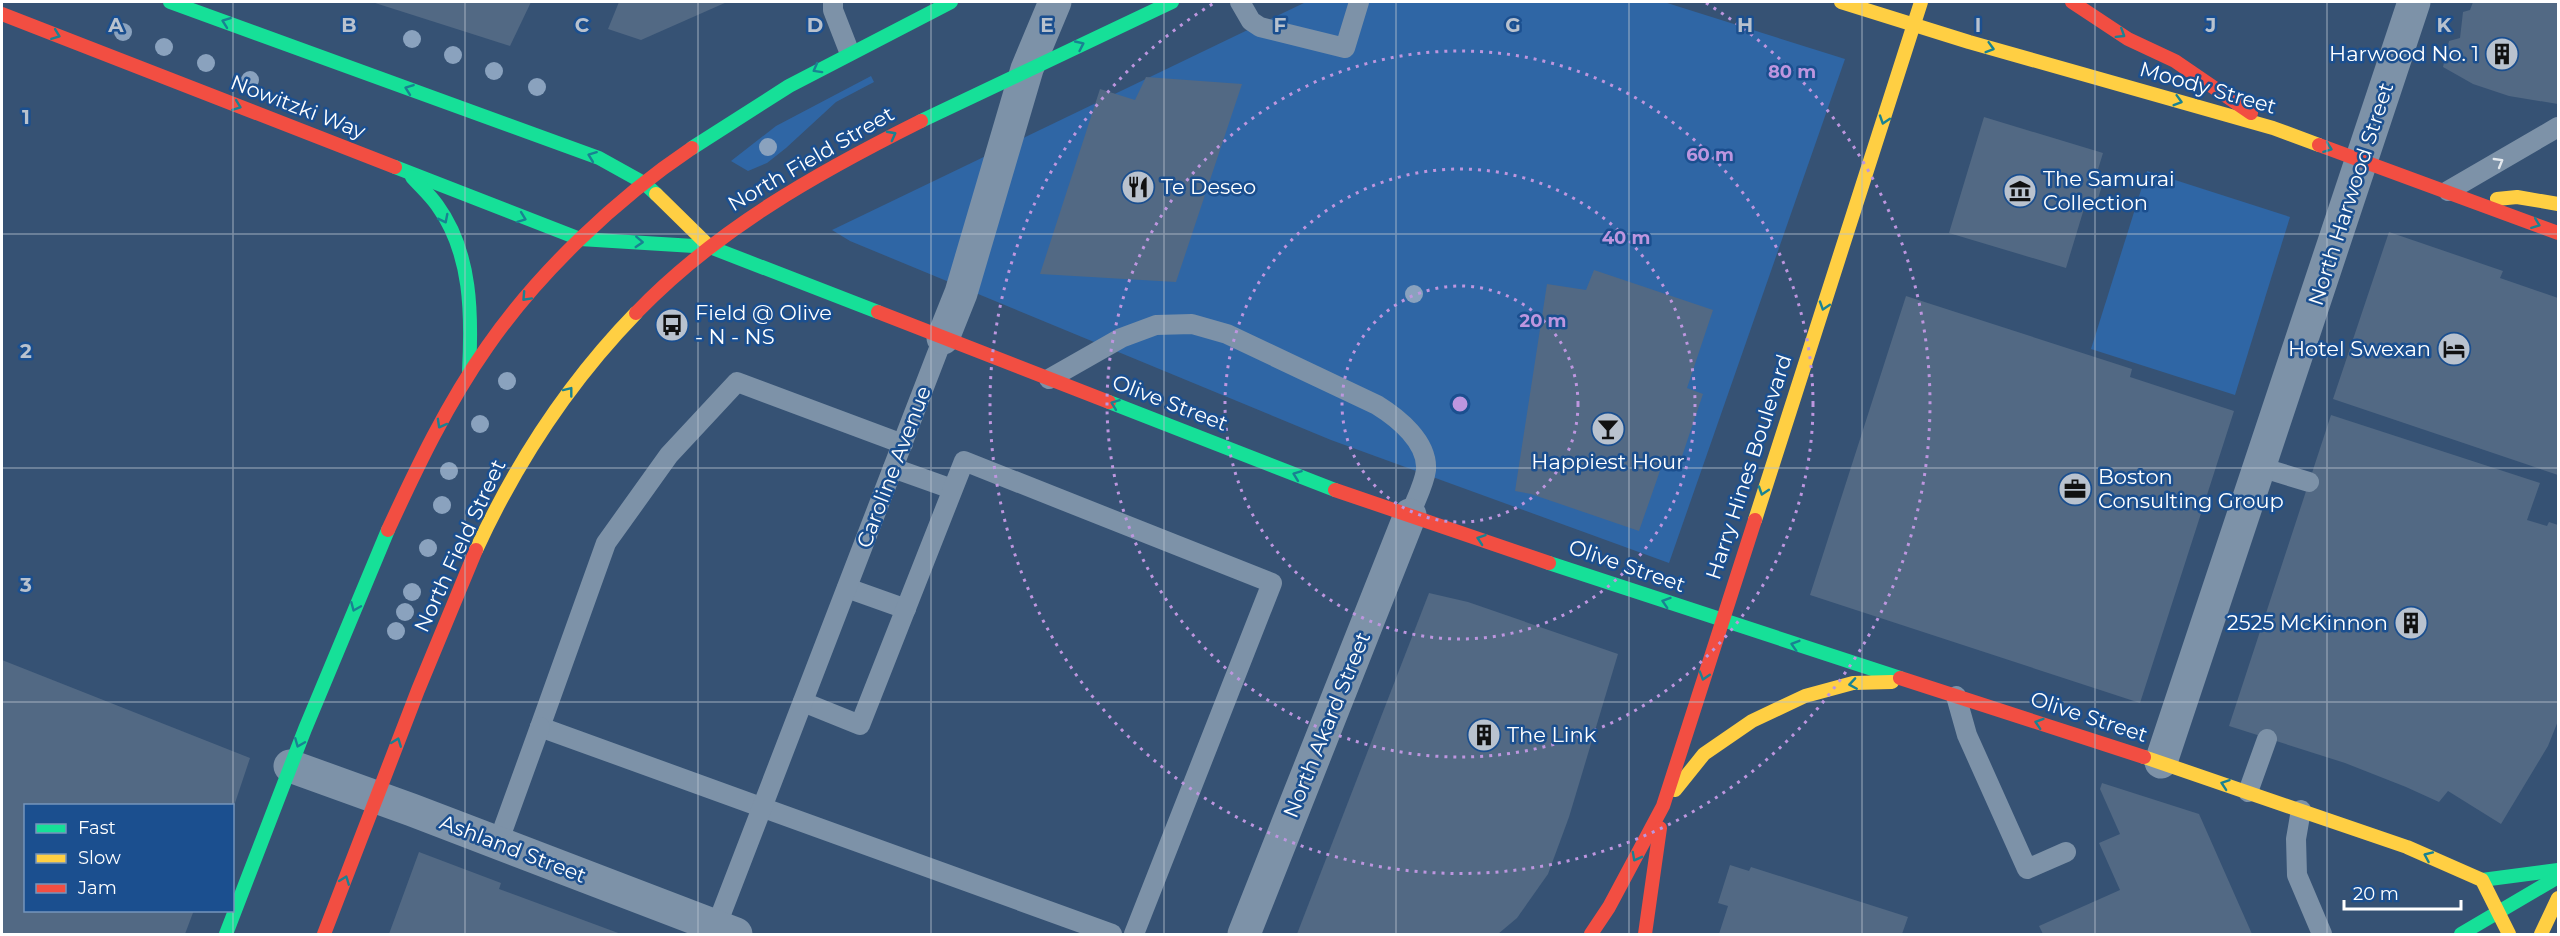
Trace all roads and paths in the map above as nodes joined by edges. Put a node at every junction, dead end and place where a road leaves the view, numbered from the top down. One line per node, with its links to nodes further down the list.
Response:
1 (170, 2): 20 (main road, one-way to 1)
2 (833, 2): 14 (lane)
3 (951, 2): 14 (main road)
4 (1055, 2): 15 (street, Caroline Avenue)
5 (1172, 2): 15 (main road, North Field Street, one-way to 5)
6 (1240, 2): 7 (lane)
7 (1359, 2)
8 (1841, 2): 13 (main road, Moody Street)
9 (1921, 2): 13 (main road, Harry Hines Boulevard)
10 (2072, 2): 17 (main road, one-way to 17)
11 (2414, 2): 18 (street, North Harwood Street)
12 (2, 14): 19 (main road, Nowitzki Way, one-way to 19)
13 (1914, 25): 17 (main road, Moody Street, one-way to 17); 38 (main road, Harry Hines Boulevard, one-way to 38)
14 (849, 51): 20 (main road, one-way to 20)
15 (1028, 69): 26 (main road, North Field Street, one-way to 15); 27 (street, Caroline Avenue)
16 (2559, 127): 21 (lane, one-way to 16)
17 (2273, 128): 18 (main road, Moody Street, one-way to 18)
18 (2362, 161): 21 (main road, Moody Street); 31 (street, North Harwood Street)
19 (409, 173): 25 (main road, Nowitzki Way, one-way to 25); 28 (main road, one-way to 28)
20 (644, 183): 25 (main road); 26 (main road, Olive Street)
21 (2448, 192): 22 (main road, Moody Street)
22 (2474, 201): 23 (main road); 24 (main road, Moody Street, one-way to 24)
23 (2559, 204)
24 (2559, 232)
25 (580, 239): 26 (main road, Olive Street, one-way to 26); 28 (main road, one-way to 28)
26 (710, 247): 27 (main road, Olive Street); 47 (main road, North Field Street, one-way to 26)
27 (943, 338): 29 (main road, Olive Street); 30 (lane, Caroline Avenue)
28 (469, 372): 45 (main road, one-way to 45)
29 (1049, 379): 35 (main road, Olive Street, one-way to 29); 35 (lane)
30 (903, 444): 32 (lane, Caroline Avenue); 42 (lane)
31 (2260, 467): 33 (lane); 44 (street, North Harwood Street)
32 (893, 468): 34 (lane); 36 (lane, Caroline Avenue)
33 (2309, 483)
34 (952, 489): 37 (lane); 62 (lane)
35 (1410, 515): 38 (main road, Olive Street, one-way to 35); 63 (street, North Akard Street)
36 (847, 588): 37 (lane); 41 (lane, Caroline Avenue)
37 (906, 609): 41 (lane)
38 (1721, 620): 39 (main road, Olive Street, one-way to 38); 48 (main road, Harry Hines Boulevard, one-way to 48)
39 (1911, 681): 40 (main road, Olive Street); 48 (main road, one-way to 48)
40 (1956, 696): 44 (main road, Olive Street, one-way to 40); 52 (lane)
41 (803, 702): 49 (lane, Caroline Avenue)
42 (540, 727): 49 (lane); 51 (lane)
43 (2267, 739): 46 (lane)
44 (2161, 762): 46 (main road, Olive Street, one-way to 44)
45 (290, 766): 47 (street, Ashland Street); 59 (main road)
46 (2248, 792): 50 (main road, Olive Street)
47 (377, 797): 51 (street, Ashland Street); 60 (main road, North Field Street, one-way to 47)
48 (1663, 806): 64 (main road, Harry Hines Boulevard, one-way to 64); 65 (main road)
49 (762, 808): 58 (lane, Caroline Avenue); 61 (lane)
50 (2301, 810): 55 (main road, Olive Street, one-way to 50); 66 (lane)
51 (498, 843): 58 (street, Ashland Street)
52 (2066, 852)
53 (2559, 870): 55 (main road)
54 (2559, 877): 57 (main road)
55 (2482, 880): 57 (main road)
56 (2559, 898): 69 (main road)
57 (2497, 913): 67 (main road); 68 (main road)
58 (726, 931)
59 (226, 934)
60 (324, 934)
61 (1112, 934)
62 (1134, 934)
63 (1244, 934)
64 (1590, 934)
65 (1645, 934)
66 (2322, 934)
67 (2461, 934)
68 (2509, 934)
69 (2541, 934)

